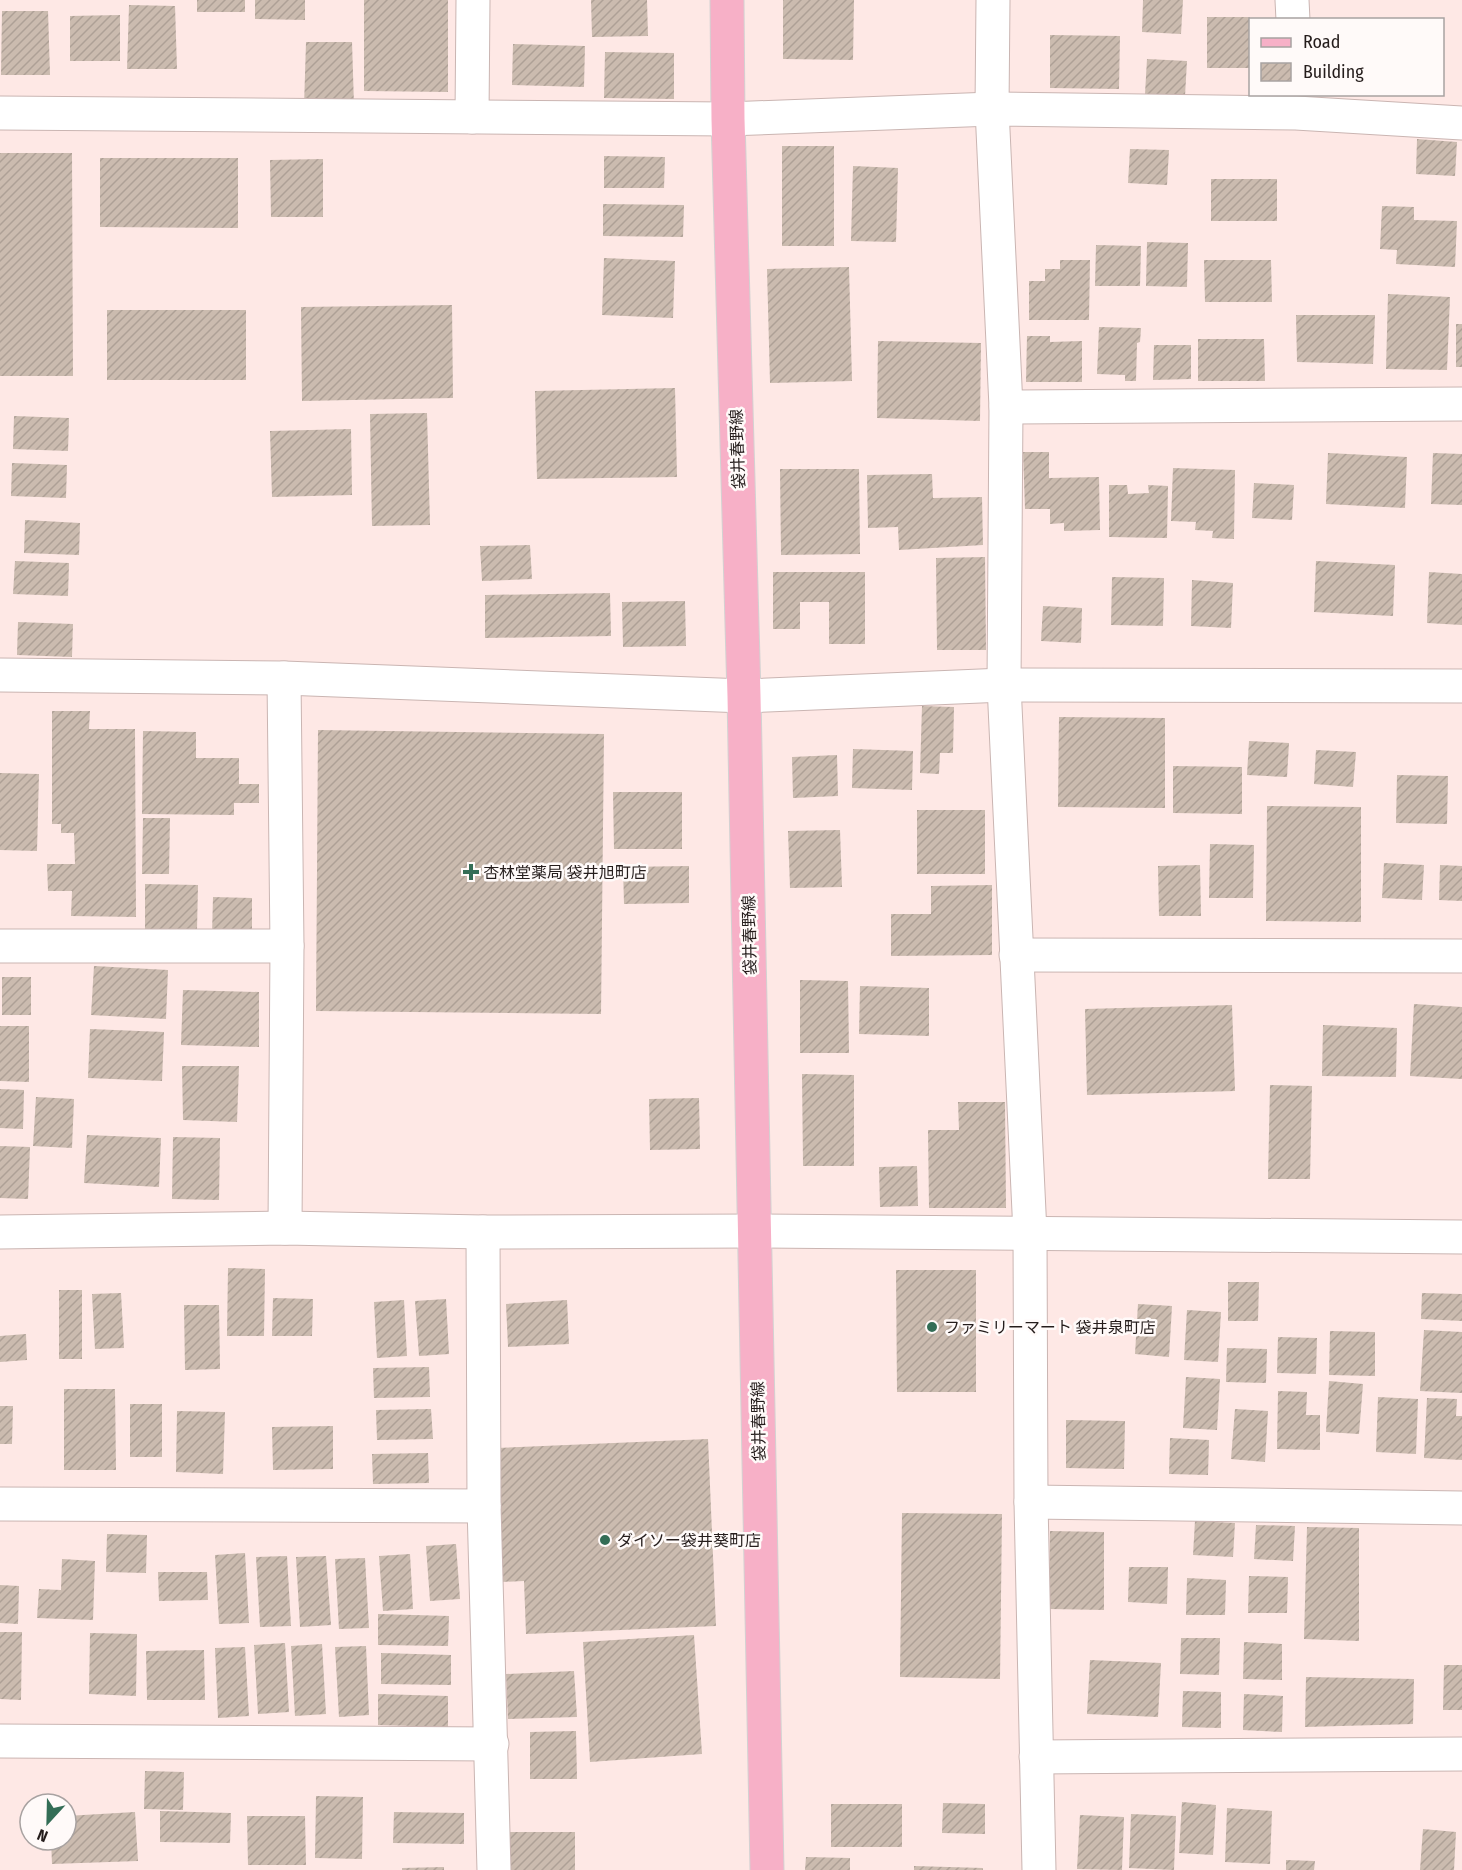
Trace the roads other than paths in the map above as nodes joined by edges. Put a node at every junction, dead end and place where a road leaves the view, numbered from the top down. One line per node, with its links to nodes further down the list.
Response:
1 (473, 0): 9 (street)
2 (727, 0): 10 (main road, 袋井春野線)
3 (993, 0): 7 (street)
4 (1292, 0): 5 (street)
5 (1293, 18)
6 (1296, 104): 7 (street); 11 (street)
7 (992, 109): 10 (street); 13 (street)
8 (0, 113): 9 (street)
9 (472, 117): 10 (street)
10 (728, 119): 18 (main road, 袋井春野線)
11 (1462, 123)
12 (1462, 404): 13 (street)
13 (1006, 407): 16 (street)
14 (0, 675): 15 (street)
15 (284, 678): 18 (street); 20 (street)
16 (1004, 685): 17 (street); 18 (street); 21 (street)
17 (1462, 686)
18 (744, 696): 24 (main road, 袋井春野線)
19 (0, 946): 20 (street)
20 (287, 946): 23 (street)
21 (1016, 955): 22 (street); 27 (street)
22 (1462, 956)
23 (285, 1228): 25 (street); 26 (street)
24 (754, 1231): 26 (street); 27 (street); 38 (main road, 袋井春野線)
25 (0, 1232)
26 (483, 1232): 31 (street)
27 (1030, 1233): 28 (street); 29 (street)
28 (1462, 1237)
29 (1031, 1503): 32 (street); 36 (street)
30 (0, 1504): 31 (street)
31 (484, 1506): 34 (street)
32 (1462, 1508)
33 (0, 1741): 34 (street)
34 (492, 1744): 37 (street)
35 (1462, 1754): 36 (street)
36 (1036, 1757): 39 (street)
37 (494, 1870)
38 (767, 1870)
39 (1039, 1870)

